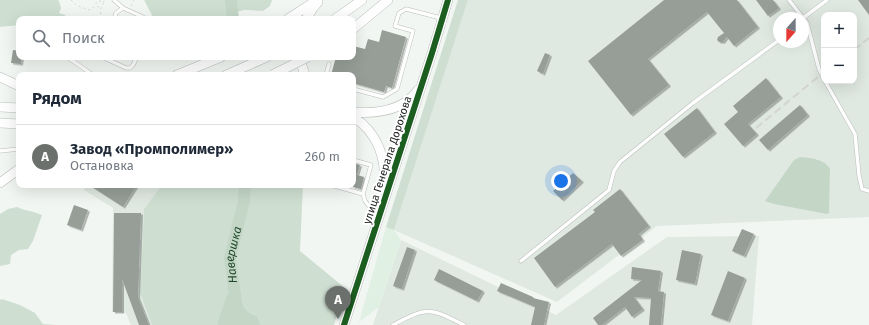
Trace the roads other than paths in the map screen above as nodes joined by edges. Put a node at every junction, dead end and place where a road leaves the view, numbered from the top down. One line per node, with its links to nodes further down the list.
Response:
1 (114, 0): 9 (lane)
2 (316, 0): 14 (street)
3 (321, 0): 15 (street)
4 (362, 0): 16 (street)
5 (388, 0): 18 (street)
6 (448, 0): 17 (street, улица Генерала Дорохова)
7 (789, 0): 10 (lane)
8 (827, 0): 11 (lane)
9 (123, 8): 12 (lane); 13 (lane)
10 (798, 12)
11 (809, 14)
12 (115, 16)
13 (141, 16)
14 (292, 16)
15 (308, 16)
16 (339, 16)
17 (442, 18): 39 (street, улица Генерала Дорохова); 40 (lane)
18 (356, 27)
19 (809, 32): 35 (lane)
20 (773, 44): 59 (lane)
21 (71, 60): 29 (lane)
22 (109, 60): 23 (lane)
23 (136, 60)
24 (214, 60): 30 (street)
25 (260, 60): 31 (street)
26 (300, 60): 33 (street)
27 (302, 60): 32 (street, bridge)
28 (329, 64): 34 (lane)
29 (89, 72)
30 (184, 72)
31 (233, 72)
32 (278, 72)
33 (304, 72)
34 (327, 72)
35 (821, 73)
36 (0, 77): 38 (street)
37 (827, 84): 55 (lane)
38 (16, 85)
39 (421, 85): 45 (street); 57 (street, улица Генерала Дорохова)
40 (356, 90)
41 (0, 107): 42 (street, bridge)
42 (16, 107)
43 (16, 108): 44 (street)
44 (0, 112)
45 (356, 112)
46 (356, 119): 57 (street)
47 (0, 123): 48 (street)
48 (16, 124)
49 (16, 149): 50 (lane)
50 (0, 152)
51 (356, 161): 56 (lane)
52 (16, 171): 53 (street)
53 (0, 183)
54 (342, 188): 56 (lane)
55 (869, 191)
56 (363, 194): 58 (lane)
57 (382, 206): 58 (street, улица Генерала Дорохова)
58 (378, 218): 60 (street, улица Генерала Дорохова)
59 (521, 261)
60 (344, 325)
61 (393, 325): 62 (lane)
62 (464, 325)

